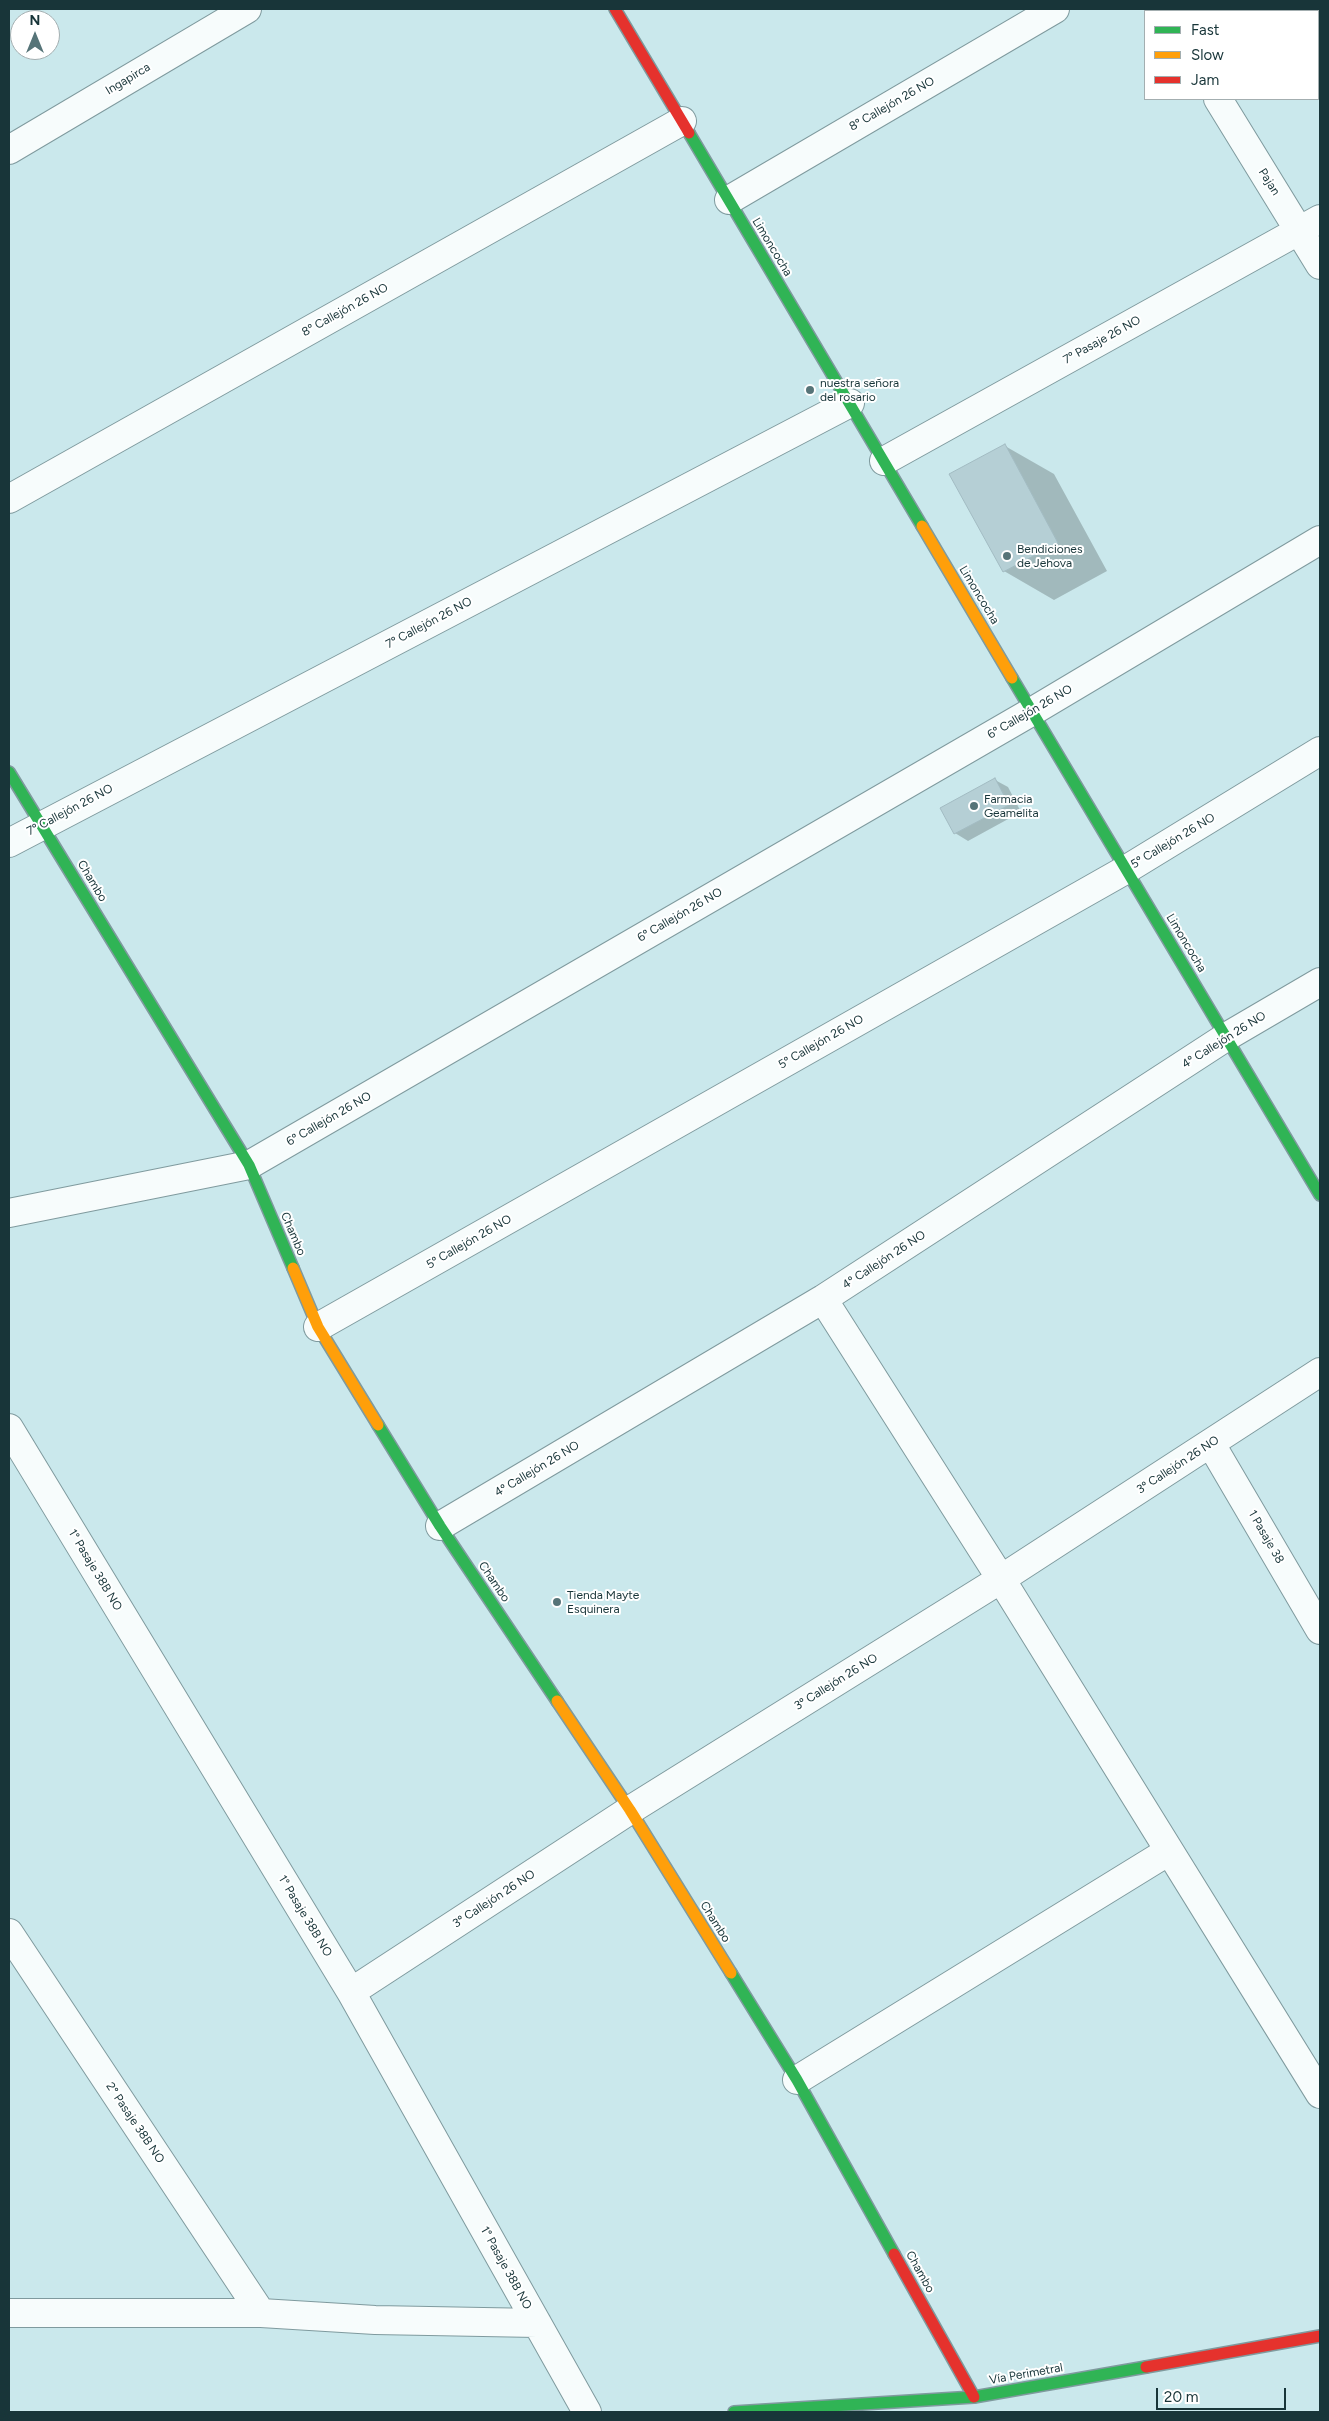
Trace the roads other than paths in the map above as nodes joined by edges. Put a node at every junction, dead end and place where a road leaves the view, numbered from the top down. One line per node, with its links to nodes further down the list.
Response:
1 (247, 9): 6 (street, Ingapirca)
2 (615, 9): 5 (main road, Limoncocha)
3 (1056, 9): 7 (street, 8º Callejón 26 NO)
4 (1219, 100): 8 (street, Pajan)
5 (682, 121): 7 (main road, Limoncocha); 12 (street, 8º Callejón 26 NO)
6 (9, 150)
7 (729, 200): 10 (main road, Limoncocha)
8 (1310, 225): 9 (street, Pajan); 11 (street, 7º Pasaje 26 NO)
9 (1320, 265)
10 (850, 403): 11 (main road, Limoncocha); 17 (street, 7º Callejón 26 NO)
11 (884, 462): 14 (main road, Limoncocha)
12 (9, 500)
13 (1320, 540): 14 (street, 6º Callejón 26 NO)
14 (1033, 711): 19 (main road, Limoncocha); 22 (street, 6º Callejón 26 NO)
15 (1320, 751): 19 (street, 5º Callejón 26 NO)
16 (9, 772): 17 (main road, Chambo)
17 (41, 825): 18 (street, 7º Callejón 26 NO); 22 (main road, Chambo)
18 (9, 843)
19 (1127, 869): 21 (main road, Limoncocha); 26 (street, 5º Callejón 26 NO)
20 (1320, 982): 21 (street, 4º Callejón 26 NO)
21 (1226, 1037): 23 (main road, Limoncocha); 25 (street, 4º Callejón 26 NO)
22 (249, 1165): 24 (street, 6º Callejón 26 NO); 26 (main road, Chambo)
23 (1320, 1195)
24 (9, 1212)
25 (822, 1299): 30 (street, 4º Callejón 26 NO); 31 (street)
26 (318, 1327): 30 (main road, Chambo)
27 (1320, 1372): 29 (street, 3º Callejón 26 NO)
28 (9, 1428): 36 (street, 1° Pasaje 38B NO)
29 (1211, 1444): 31 (street, 3º Callejón 26 NO); 32 (street, 1 Pasaje 38)
30 (440, 1526): 33 (main road, Chambo)
31 (1001, 1580): 33 (street, 3º Callejón 26 NO); 34 (street)
32 (1320, 1630)
33 (630, 1810): 36 (street, 3º Callejón 26 NO); 37 (main road, Chambo)
34 (1169, 1851): 37 (street); 38 (street)
35 (9, 1933): 40 (street, 2° Pasaje 38B NO)
36 (351, 1992): 41 (street, 1° Pasaje 38B NO)
37 (796, 2080): 43 (main road, Chambo)
38 (1320, 2094)
39 (9, 2313): 40 (street)
40 (260, 2313): 41 (street)
41 (537, 2323): 44 (street, 1° Pasaje 38B NO)
42 (1320, 2336): 43 (main road, Vía Perimetral)
43 (974, 2397): 45 (main road, Vía Perimetral)
44 (587, 2412)
45 (734, 2412)

